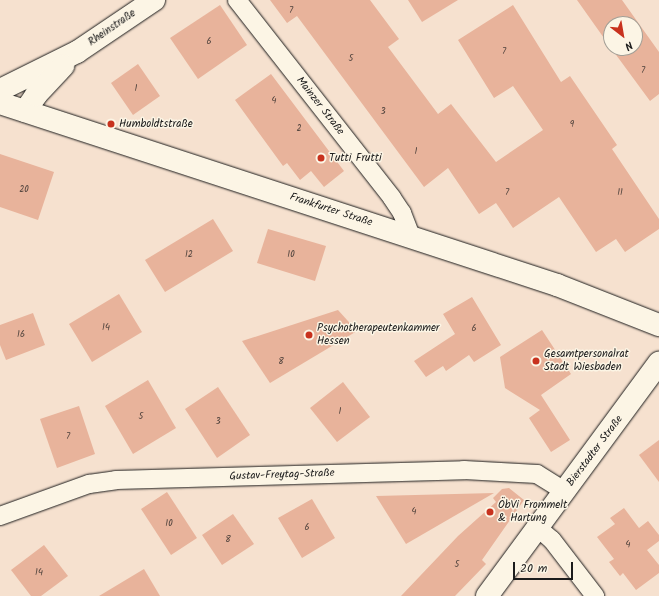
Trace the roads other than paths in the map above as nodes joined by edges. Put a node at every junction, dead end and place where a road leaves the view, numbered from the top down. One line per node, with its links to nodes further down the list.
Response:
1 (237, 0): 7 (street, Mainzer Straße)
2 (150, 1): 3 (main road, Rheinstraße)
3 (77, 52): 4 (main road); 6 (main road)
4 (0, 90)
5 (0, 103): 6 (main road, Frankfurter Straße)
6 (25, 111): 7 (main road, Frankfurter Straße)
7 (411, 236): 8 (main road, Frankfurter Straße)
8 (659, 325)
9 (659, 363): 10 (main road, Bierstadter Straße)
10 (564, 491): 11 (street, Gustav-Freytag-Straße); 12 (main road, Bierstadter Straße)
11 (0, 516)
12 (538, 528): 13 (main road, Bierstadter Straße); 14 (street)
13 (487, 596)
14 (595, 596)

